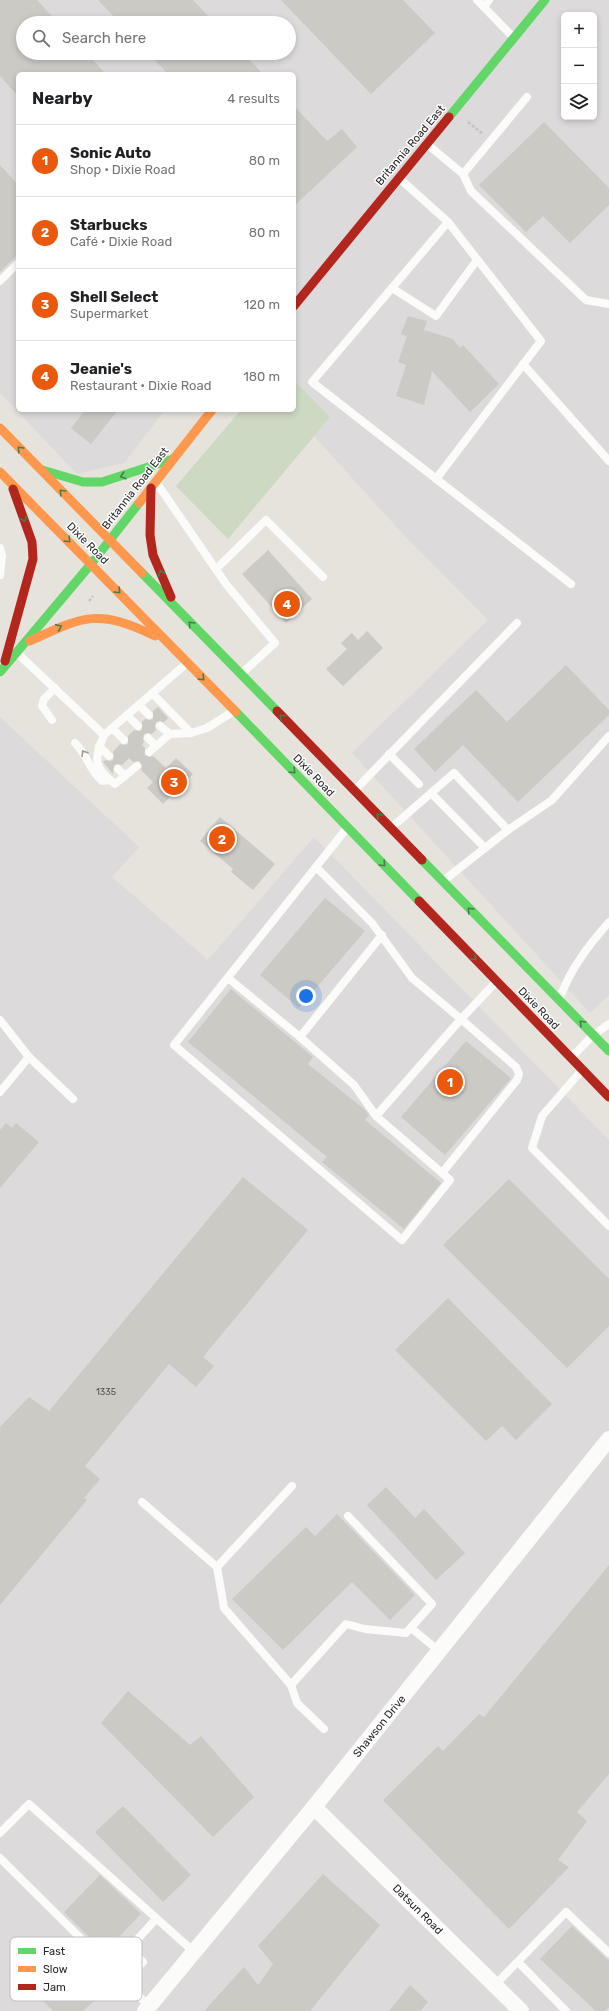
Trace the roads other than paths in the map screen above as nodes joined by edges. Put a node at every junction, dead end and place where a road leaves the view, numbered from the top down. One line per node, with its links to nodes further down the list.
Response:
1 (477, 0): 3 (lane)
2 (545, 0): 4 (main road, Britannia Road East)
3 (487, 3): 4 (lane)
4 (514, 38): 6 (main road, Britannia Road East)
5 (527, 97): 7 (lane)
6 (427, 143): 7 (lane); 8 (main road, Britannia Road East)
7 (463, 174): 15 (lane)
8 (398, 178): 9 (lane); 14 (main road, Britannia Road East)
9 (448, 222): 10 (lane); 13 (lane)
10 (477, 260): 13 (lane); 16 (lane)
11 (16, 265): 12 (lane)
12 (0, 281)
13 (392, 288): 23 (lane)
14 (296, 304)
15 (609, 304)
16 (524, 364): 20 (lane); 23 (lane)
17 (210, 412): 19 (main road, Britannia Road East)
18 (0, 428): 21 (main road, Dixie Road, one-way to 18)
19 (173, 459): 21 (main road, one-way to 21); 25 (main road, Britannia Road East)
20 (609, 461)
21 (40, 470): 26 (main road, Dixie Road, one-way to 21)
22 (0, 472): 24 (main road, Dixie Road)
23 (436, 479): 32 (lane)
24 (11, 482): 28 (main road, Dixie Road, one-way to 28); 39 (main road, one-way to 39)
25 (153, 484): 26 (main road, Britannia Road East); 29 (lane); 33 (main road, one-way to 25)
26 (109, 540): 28 (main road, Britannia Road East); 33 (main road, Dixie Road)
27 (0, 548): 30 (lane)
28 (91, 564): 35 (main road, Dixie Road, one-way to 35); 36 (main road, Britannia Road East)
29 (216, 569): 31 (lane); 40 (lane)
30 (0, 572)
31 (323, 577)
32 (571, 584)
33 (177, 609): 40 (main road, Dixie Road, one-way to 33)
34 (518, 623): 61 (lane)
35 (165, 640): 36 (main road, one-way to 35); 38 (main road, Dixie Road)
36 (23, 644): 37 (main road, Britannia Road East)
37 (16, 652): 39 (main road, Britannia Road East); 41 (lane)
38 (187, 662): 42 (lane); 44 (main road, Dixie Road, one-way to 44)
39 (1, 670)
40 (241, 675): 68 (main road, Dixie Road, one-way to 40)
41 (54, 688): 47 (lane); 53 (lane)
42 (152, 693): 43 (lane); 51 (lane)
43 (139, 705): 45 (lane); 46 (lane)
44 (234, 710): 51 (lane); 70 (main road, Dixie Road, one-way to 70)
45 (127, 715): 48 (lane); 50 (lane)
46 (149, 715)
47 (52, 720)
48 (138, 726)
49 (160, 726): 52 (lane)
50 (112, 728): 53 (lane); 56 (lane)
51 (190, 733): 52 (lane)
52 (170, 734): 59 (lane)
53 (104, 735): 58 (lane)
54 (609, 736): 72 (lane)
55 (148, 738): 59 (lane)
56 (124, 740)
57 (75, 743): 66 (lane, one-way to 57)
58 (99, 746): 62 (lane); 66 (lane)
59 (156, 746): 60 (lane)
60 (149, 752)
61 (389, 754): 67 (lane); 68 (lane)
62 (108, 756)
63 (137, 766): 65 (lane)
64 (118, 769): 65 (lane)
65 (125, 776): 66 (lane)
66 (110, 780)
67 (418, 784)
68 (354, 791): 71 (main road, Dixie Road, one-way to 68)
69 (431, 793): 71 (lane); 72 (lane); 73 (lane)
70 (347, 828): 74 (lane); 79 (main road, Dixie Road, one-way to 79)
71 (390, 828): 75 (main road, Dixie Road)
72 (508, 830): 73 (lane)
73 (485, 848): 75 (lane)
74 (316, 867): 77 (lane); 78 (lane)
75 (442, 881): 80 (main road, Dixie Road, one-way to 75)
76 (609, 922): 80 (lane)
77 (382, 935): 81 (lane); 85 (lane)
78 (228, 978): 85 (lane); 94 (lane)
79 (496, 981): 81 (lane); 88 (main road, Dixie Road)
80 (559, 1000): 84 (main road, Dixie Road, one-way to 80)
81 (461, 1019): 93 (lane); 94 (lane)
82 (0, 1020): 87 (lane)
83 (609, 1024): 84 (lane)
84 (593, 1035): 86 (main road, Dixie Road); 88 (lane)
85 (300, 1037): 93 (lane)
86 (609, 1051)
87 (30, 1058): 90 (lane); 92 (lane)
88 (571, 1058): 89 (main road, Dixie Road)
89 (583, 1070): 91 (main road, Dixie Road); 95 (lane)
90 (0, 1092)
91 (609, 1097)
92 (73, 1099)
93 (376, 1116): 94 (lane)
94 (442, 1173)
95 (609, 1226)
96 (609, 1439): 102 (street, Shawson Drive)
97 (292, 1486): 100 (lane)
98 (142, 1502): 100 (lane)
99 (348, 1516): 101 (lane)
100 (218, 1567): 103 (lane)
101 (411, 1628): 102 (lane); 103 (lane)
102 (439, 1651): 105 (street, Shawson Drive)
103 (291, 1685): 104 (lane)
104 (324, 1729)
105 (314, 1807): 111 (street, Shawson Drive); 114 (street, Datsun Road)
106 (0, 1833): 108 (lane)
107 (0, 1858): 109 (lane)
108 (156, 1918): 110 (lane); 111 (lane)
109 (78, 1937)
110 (139, 1937)
111 (194, 1952): 116 (street, Shawson Drive)
112 (609, 1953): 113 (lane)
113 (518, 1962): 114 (lane); 118 (lane)
114 (495, 1985): 117 (street, Datsun Road)
115 (140, 2001): 116 (lane)
116 (147, 2009)
117 (521, 2011)
118 (566, 2011)

